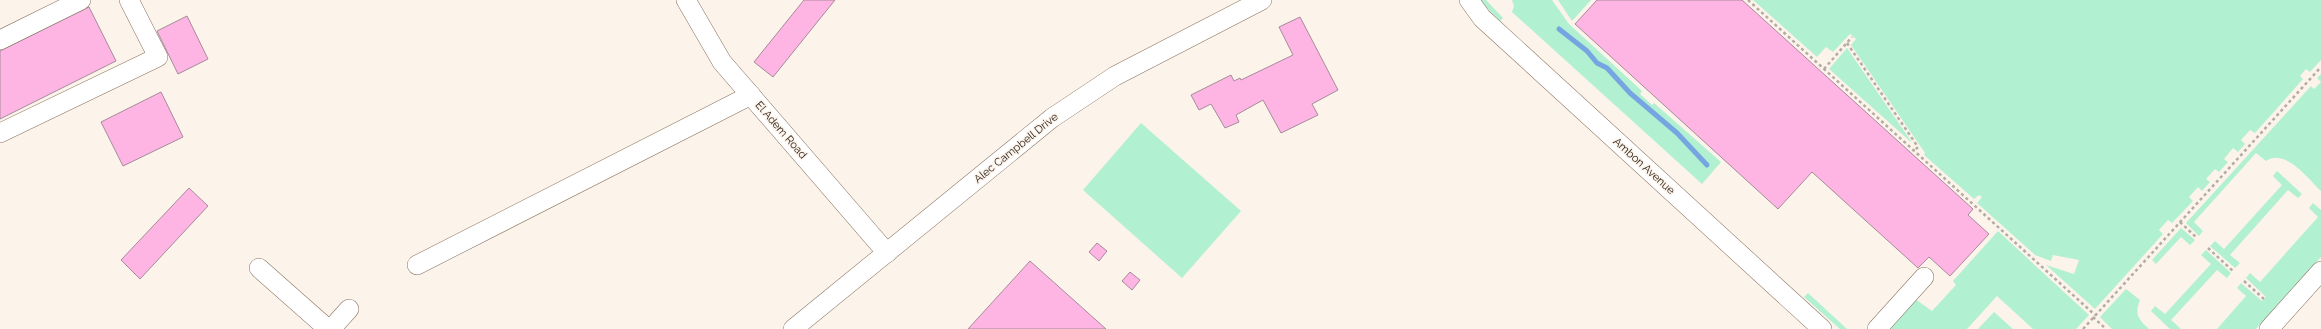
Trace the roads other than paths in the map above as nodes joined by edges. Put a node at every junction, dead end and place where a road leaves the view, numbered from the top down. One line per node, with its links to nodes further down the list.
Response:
1 (81, 0): 6 (lane)
2 (129, 0): 8 (lane)
3 (686, 0): 7 (lane, El Adem Road)
4 (1262, 0): 9 (lane, Alec Campbell Drive)
5 (1470, 0): 17 (lane, Ambon Avenue)
6 (0, 40)
7 (751, 95): 9 (lane, El Adem Road); 10 (lane)
8 (0, 133)
9 (887, 253): 15 (lane, Alec Campbell Drive)
10 (417, 265)
11 (259, 268): 16 (lane)
12 (2321, 271): 19 (lane)
13 (1924, 277): 18 (lane)
14 (349, 309): 16 (lane)
15 (796, 328)
16 (329, 329)
17 (1822, 329)
18 (1877, 329)
19 (2269, 329)

